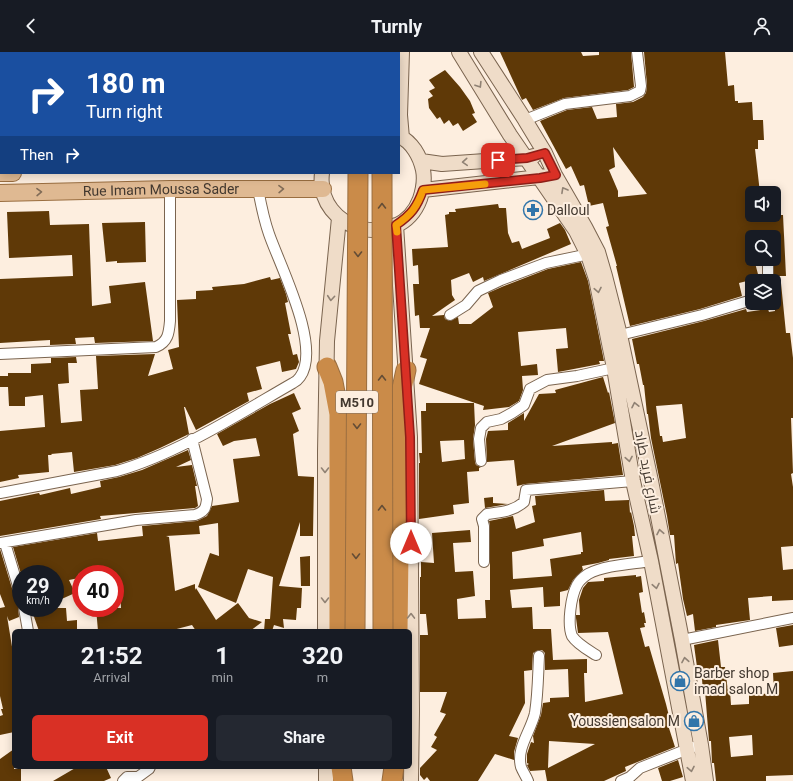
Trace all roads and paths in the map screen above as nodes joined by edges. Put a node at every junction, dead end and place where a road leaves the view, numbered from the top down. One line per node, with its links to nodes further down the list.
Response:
1 (402, 52): 6 (main road)
2 (459, 52): 8 (main road, شارع فريد طراد, one-way to 8)
3 (481, 52): 5 (main road, شارع فريد طراد)
4 (637, 52): 5 (street)
5 (525, 120): 7 (main road, شارع فريد طراد)
6 (401, 137): 9 (main road)
7 (545, 153): 8 (main road); 12 (main road, شارع فريد طراد)
8 (527, 158): 9 (main road, one-way to 9); 13 (main road, شارع فريد طراد)
9 (421, 161): 17 (main road)
10 (358, 174): 42 (highway, M510, one-way to 42, bridge)
11 (382, 174): 43 (highway, M510, one-way to 11, bridge)
12 (556, 175): 13 (main road); 21 (main road, شارع فريد طراد, one-way to 12)
13 (540, 178): 17 (main road); 21 (main road, شارع فريد طراد)
14 (322, 181): 16 (main road, Rue Imam Moussa Sader, one-way to 14); 19 (main road)
15 (170, 189): 16 (main road, Rue Imam Moussa Sader); 18 (main road, Rue Imam Moussa Sader, one-way to 15); 25 (street)
16 (258, 190): 29 (street)
17 (423, 190): 20 (main road)
18 (0, 193)
19 (339, 218): 20 (main road); 26 (main road, one-way to 26)
20 (396, 225): 28 (main road)
21 (593, 254): 23 (street); 24 (main road, شارع فريد طراد); 27 (main road, شارع فريد طراد, one-way to 27)
22 (745, 302): 24 (street)
23 (450, 315)
24 (620, 335): 46 (main road, شارع فريد طراد, one-way to 24)
25 (0, 354)
26 (327, 367): 40 (main road, one-way to 40); 41 (highway)
27 (614, 368): 30 (street); 31 (main road, شارع فريد طراد, one-way to 31)
28 (406, 370): 44 (highway); 45 (main road, one-way to 28)
29 (192, 439): 32 (street); 33 (street)
30 (481, 461)
31 (633, 481): 34 (main road, شارع فريد طراد); 35 (street)
32 (0, 493)
33 (2, 543): 36 (street)
34 (651, 561): 47 (street); 50 (main road, شارع فريد طراد, one-way to 50)
35 (484, 562)
36 (12, 571)
37 (26, 617): 39 (street)
38 (793, 618): 46 (street)
39 (28, 629)
40 (325, 629)
41 (339, 629)
42 (355, 629)
43 (383, 629)
44 (398, 629)
45 (411, 629)
46 (682, 640): 49 (main road, شارع فريد طراد, one-way to 46)
47 (596, 655)
48 (539, 656): 65 (street)
49 (701, 745): 50 (street); 68 (main road, شارع فريد طراد)
50 (687, 749): 66 (street); 67 (main road, شارع فريد طراد, one-way to 67)
51 (149, 769): 58 (street)
52 (326, 769): 59 (main road)
53 (341, 769): 60 (highway)
54 (354, 769): 61 (highway)
55 (384, 769): 62 (highway)
56 (394, 769): 63 (highway)
57 (411, 769): 64 (main road, one-way to 57)
58 (123, 781)
59 (326, 781)
60 (343, 781)
61 (354, 781)
62 (383, 781)
63 (392, 781)
64 (411, 781)
65 (528, 781)
66 (621, 781)
67 (693, 781)
68 (706, 781)

